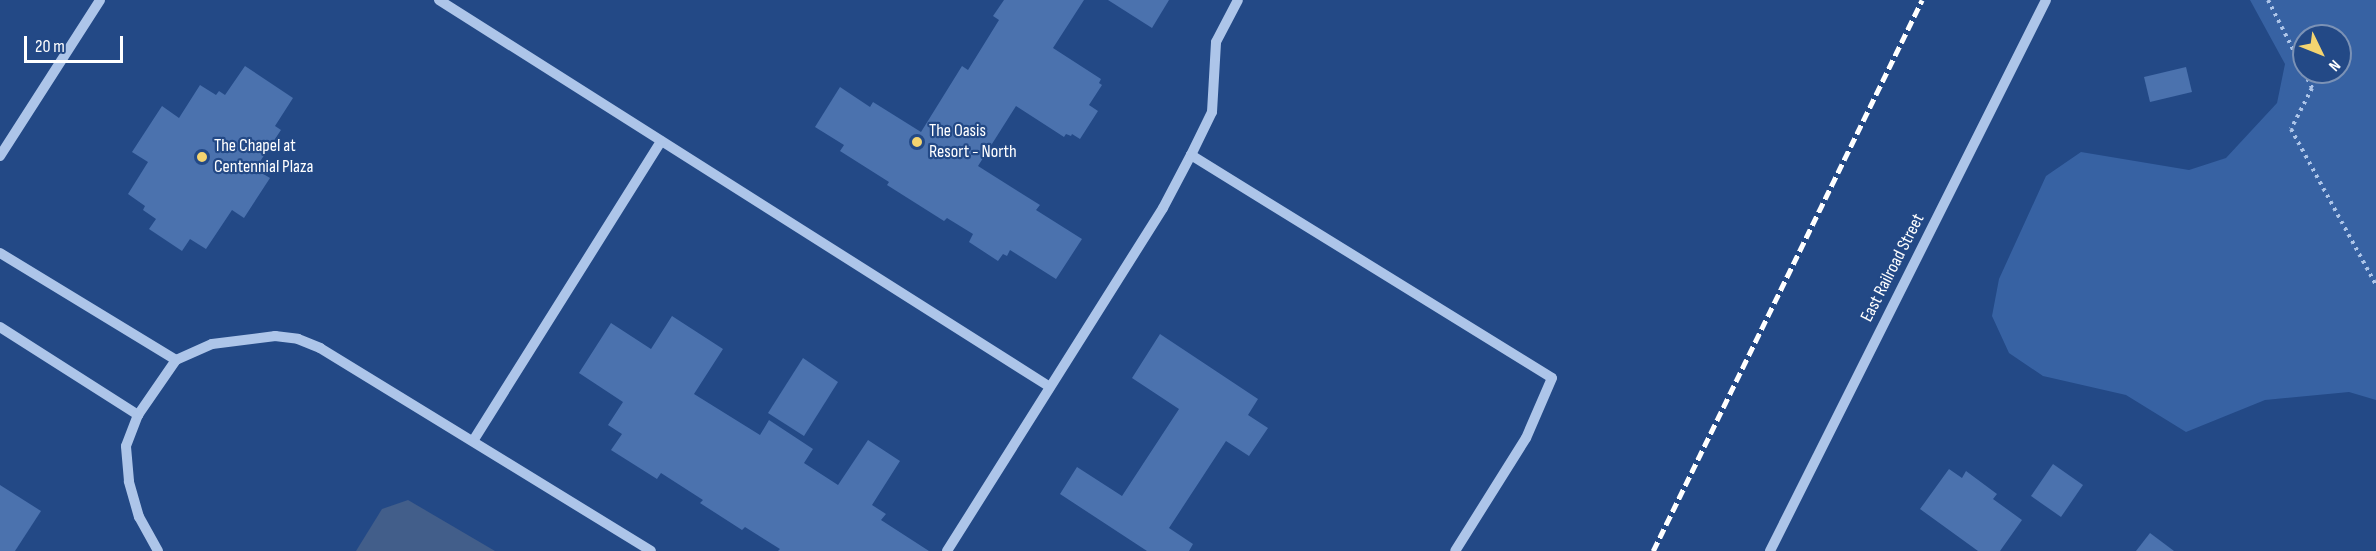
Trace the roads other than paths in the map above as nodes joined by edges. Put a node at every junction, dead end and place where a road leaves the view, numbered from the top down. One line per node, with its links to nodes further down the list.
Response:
1 (100, 0): 6 (street)
2 (438, 0): 5 (street)
3 (1238, 0): 7 (street)
4 (2046, 0): 18 (street, East Railroad Street)
5 (661, 141): 11 (street); 13 (street)
6 (0, 156)
7 (1191, 156): 11 (street); 17 (street)
8 (0, 253): 10 (street)
9 (0, 327): 12 (street)
10 (177, 360): 12 (street); 13 (street)
11 (1050, 387): 16 (street)
12 (138, 416): 14 (street)
13 (473, 441): 15 (street)
14 (158, 551)
15 (651, 551)
16 (947, 551)
17 (1455, 551)
18 (1770, 551)

